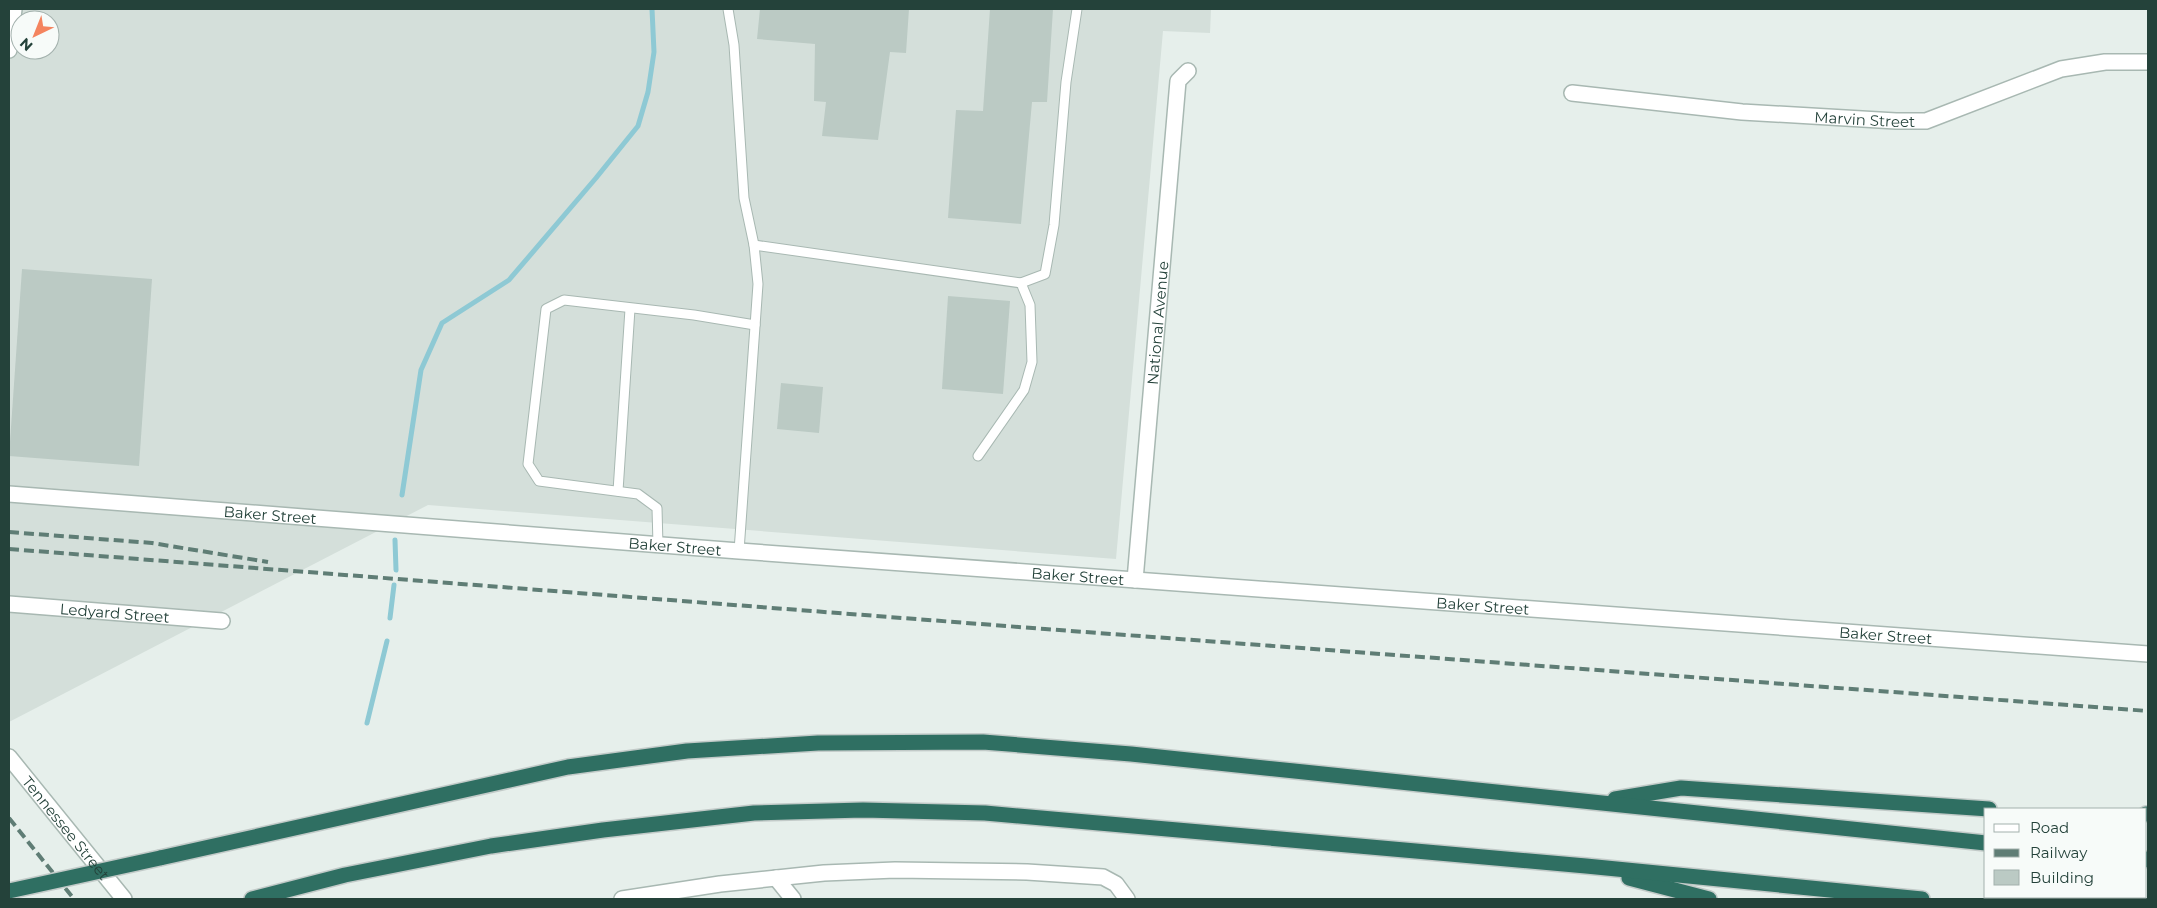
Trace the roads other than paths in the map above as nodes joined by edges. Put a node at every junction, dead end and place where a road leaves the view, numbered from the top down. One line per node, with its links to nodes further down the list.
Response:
1 (14, 9): 4 (street)
2 (728, 9): 8 (lane)
3 (1077, 9): 9 (lane)
4 (9, 50)
5 (2148, 62): 7 (street, Marvin Street)
6 (1188, 71): 17 (street, National Avenue)
7 (1572, 93)
8 (754, 245): 9 (lane); 11 (lane)
9 (1021, 283): 12 (lane)
10 (630, 309): 11 (lane); 13 (lane); 13 (lane)
11 (755, 326): 16 (lane)
12 (978, 456)
13 (618, 491): 15 (lane)
14 (9, 494): 15 (street, Baker Street)
15 (658, 545): 16 (street, Baker Street)
16 (738, 551): 17 (street, Baker Street)
17 (1135, 580): 20 (street, Baker Street)
18 (9, 604): 19 (street, Ledyard Street)
19 (222, 621)
20 (2148, 654)
21 (9, 757): 28 (street, Tennessee Street)
22 (1595, 802): 23 (highway); 24 (highway); 27 (highway, bridge)
23 (1984, 809)
24 (1984, 843)
25 (1586, 866): 29 (highway); 33 (highway); 34 (highway)
26 (776, 878): 30 (street); 31 (street); 32 (street)
27 (9, 891)
28 (124, 899)
29 (252, 899)
30 (622, 899)
31 (793, 899)
32 (1127, 899)
33 (1710, 899)
34 (1922, 899)

